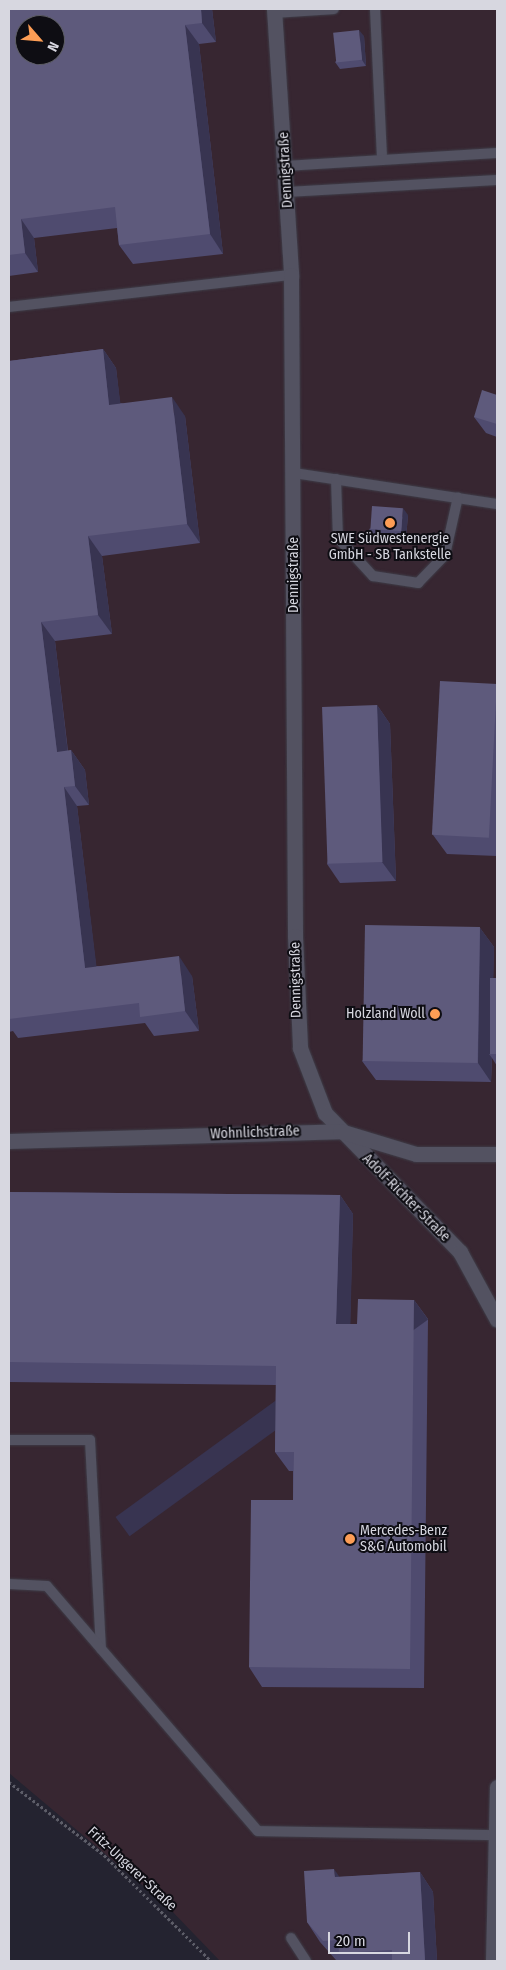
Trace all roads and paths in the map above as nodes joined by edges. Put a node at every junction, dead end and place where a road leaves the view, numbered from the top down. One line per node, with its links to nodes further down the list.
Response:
1 (334, 9): 3 (lane)
2 (375, 9): 5 (lane)
3 (274, 11): 6 (street, Dennigstraße)
4 (497, 153): 5 (lane)
5 (382, 160): 6 (lane)
6 (285, 166): 8 (street, Dennigstraße)
7 (497, 180): 8 (lane)
8 (287, 192): 9 (street, Dennigstraße)
9 (291, 275): 10 (lane); 11 (street, Dennigstraße)
10 (9, 307)
11 (294, 473): 12 (lane); 15 (street, Dennigstraße)
12 (336, 479): 13 (lane); 13 (lane)
13 (458, 497): 14 (lane)
14 (497, 504)
15 (340, 1131): 16 (street, Wohnlichstraße); 17 (street, Wohnlichstraße); 18 (street, Adolf-Richter-Straße)
16 (9, 1141)
17 (497, 1154)
18 (497, 1320)
19 (9, 1440): 21 (lane)
20 (9, 1584): 21 (lane)
21 (101, 1649): 24 (lane)
22 (9, 1782): 26 (path, Fritz-Ungerer-Straße)
23 (497, 1787): 24 (street)
24 (495, 1835): 28 (street)
25 (290, 1938): 27 (lane)
26 (211, 1961)
27 (306, 1961)
28 (493, 1961)

